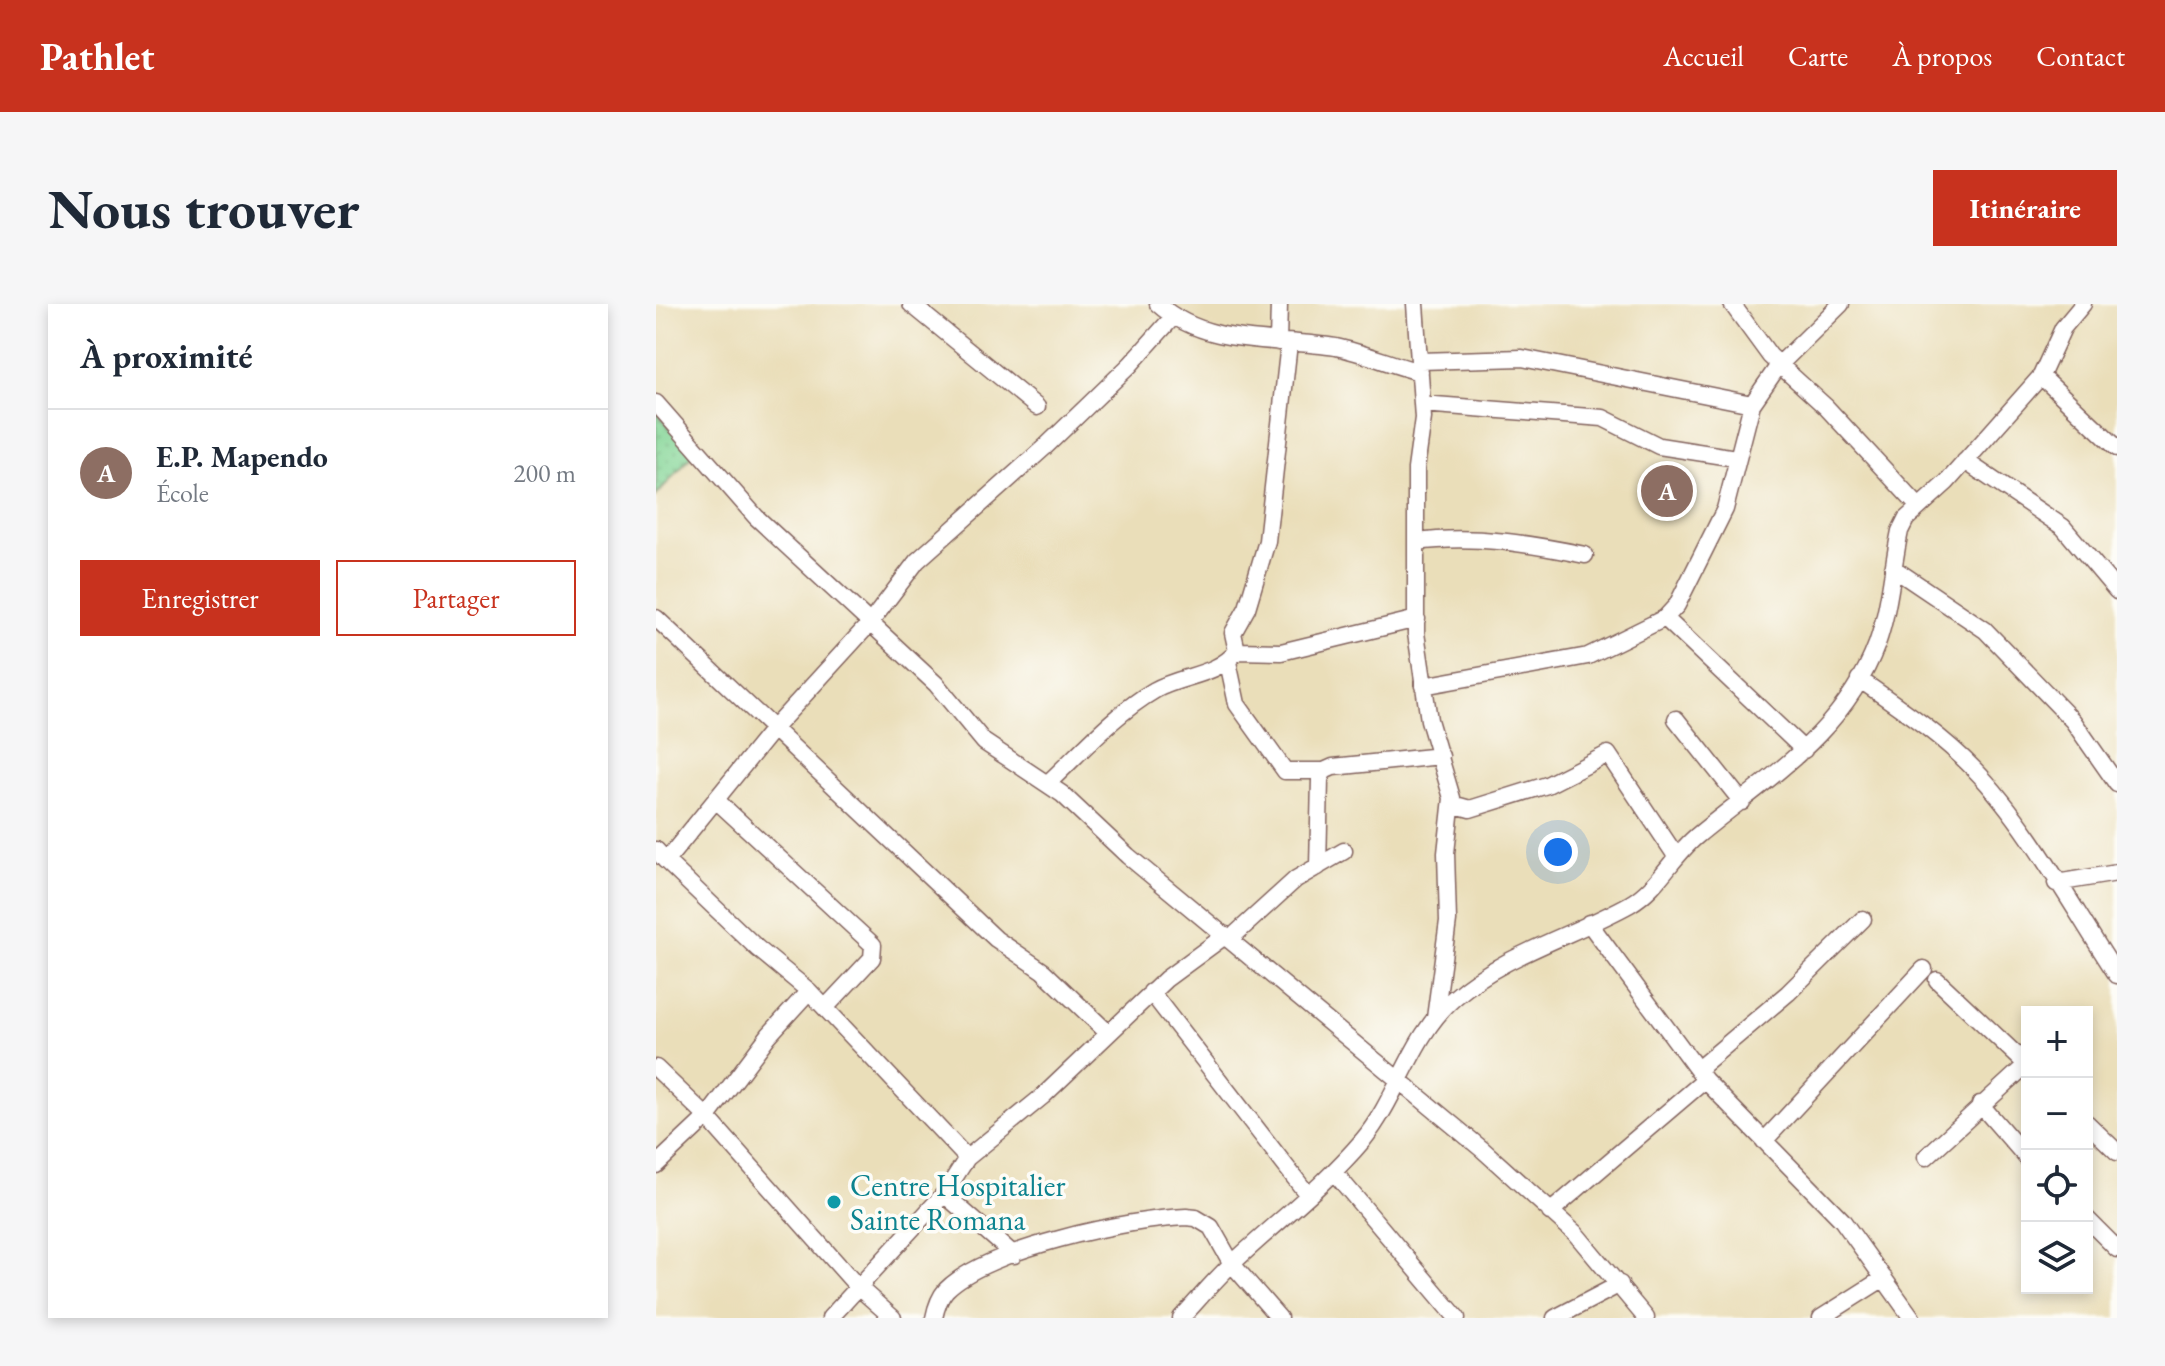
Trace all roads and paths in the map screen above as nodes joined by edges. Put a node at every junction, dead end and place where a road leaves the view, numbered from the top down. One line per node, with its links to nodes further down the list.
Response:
1 (911, 304): 16 (street)
2 (1158, 304): 8 (street)
3 (1279, 304): 9 (street)
4 (1415, 304): 11 (street)
5 (1732, 304): 10 (street)
6 (1841, 304): 10 (street)
7 (2083, 304): 12 (street)
8 (1173, 317): 9 (street); 28 (street)
9 (1284, 343): 11 (street); 29 (street)
10 (1779, 365): 15 (street); 20 (street)
11 (1420, 366): 14 (street); 15 (street)
12 (2041, 376): 17 (street); 19 (street)
13 (656, 403): 28 (street)
14 (1422, 404): 18 (street); 21 (street)
15 (1752, 404): 18 (street)
16 (1037, 407)
17 (2117, 448)
18 (1736, 458): 26 (street)
19 (1965, 461): 20 (street); 24 (street)
20 (1919, 507): 23 (street)
21 (1417, 542): 22 (street); 27 (street)
22 (1585, 555)
23 (1893, 568): 30 (street); 38 (street)
24 (2117, 591)
25 (656, 618): 33 (street)
26 (1665, 618): 31 (street); 34 (street)
27 (1417, 619): 29 (street); 31 (street)
28 (870, 623): 33 (street); 37 (street)
29 (1232, 656): 36 (street); 37 (street)
30 (1859, 679): 34 (street); 47 (street)
31 (1423, 686): 35 (street)
32 (1676, 719): 40 (street)
33 (773, 729): 39 (street); 56 (street)
34 (1804, 750): 40 (street)
35 (1441, 756): 36 (street); 41 (street)
36 (1324, 771): 45 (street)
37 (1048, 783): 50 (street)
38 (2117, 784)
39 (716, 800): 43 (street); 54 (street)
40 (1742, 802): 44 (street)
41 (1452, 804): 44 (street); 55 (street)
42 (1344, 851): 45 (street)
43 (661, 855): 52 (street)
44 (1676, 856): 49 (street)
45 (1318, 867): 50 (street)
46 (2117, 873): 47 (street)
47 (2056, 883): 51 (street)
48 (1863, 919): 60 (street)
49 (1589, 923): 55 (street); 60 (street)
50 (1228, 937): 53 (street); 61 (street)
51 (2117, 975)
52 (809, 991): 54 (street); 63 (street)
53 (1151, 992): 56 (street); 73 (street)
54 (825, 1008): 69 (street)
55 (1435, 1018): 61 (street)
56 (1107, 1032): 69 (street)
57 (2021, 1060): 65 (street)
58 (656, 1068): 63 (street)
59 (2021, 1069): 62 (street)
60 (1702, 1074): 65 (street); 74 (street)
61 (1399, 1077): 71 (street); 74 (street)
62 (1980, 1104): 66 (street); 68 (street)
63 (707, 1117): 70 (street); 81 (street)
64 (2093, 1129): 67 (street)
65 (1764, 1141): 79 (street)
66 (2021, 1151)
67 (2117, 1152)
68 (1926, 1157)
69 (967, 1158): 72 (street)
70 (656, 1165)
71 (1334, 1172): 73 (street); 87 (street)
72 (944, 1194): 77 (street); 81 (street)
73 (1308, 1195): 78 (street)
74 (1550, 1212): 80 (street)
75 (2090, 1222): 76 (street)
76 (2117, 1249)
77 (1014, 1255): 78 (street); 84 (street)
78 (1232, 1264): 85 (street); 86 (street)
79 (1884, 1278): 90 (street); 91 (street)
80 (1620, 1284): 88 (street); 89 (street)
81 (857, 1286): 82 (street); 83 (street)
82 (830, 1318)
83 (893, 1318)
84 (934, 1318)
85 (1181, 1318)
86 (1279, 1318)
87 (1457, 1318)
88 (1555, 1318)
89 (1646, 1318)
90 (1821, 1318)
91 (1912, 1318)

